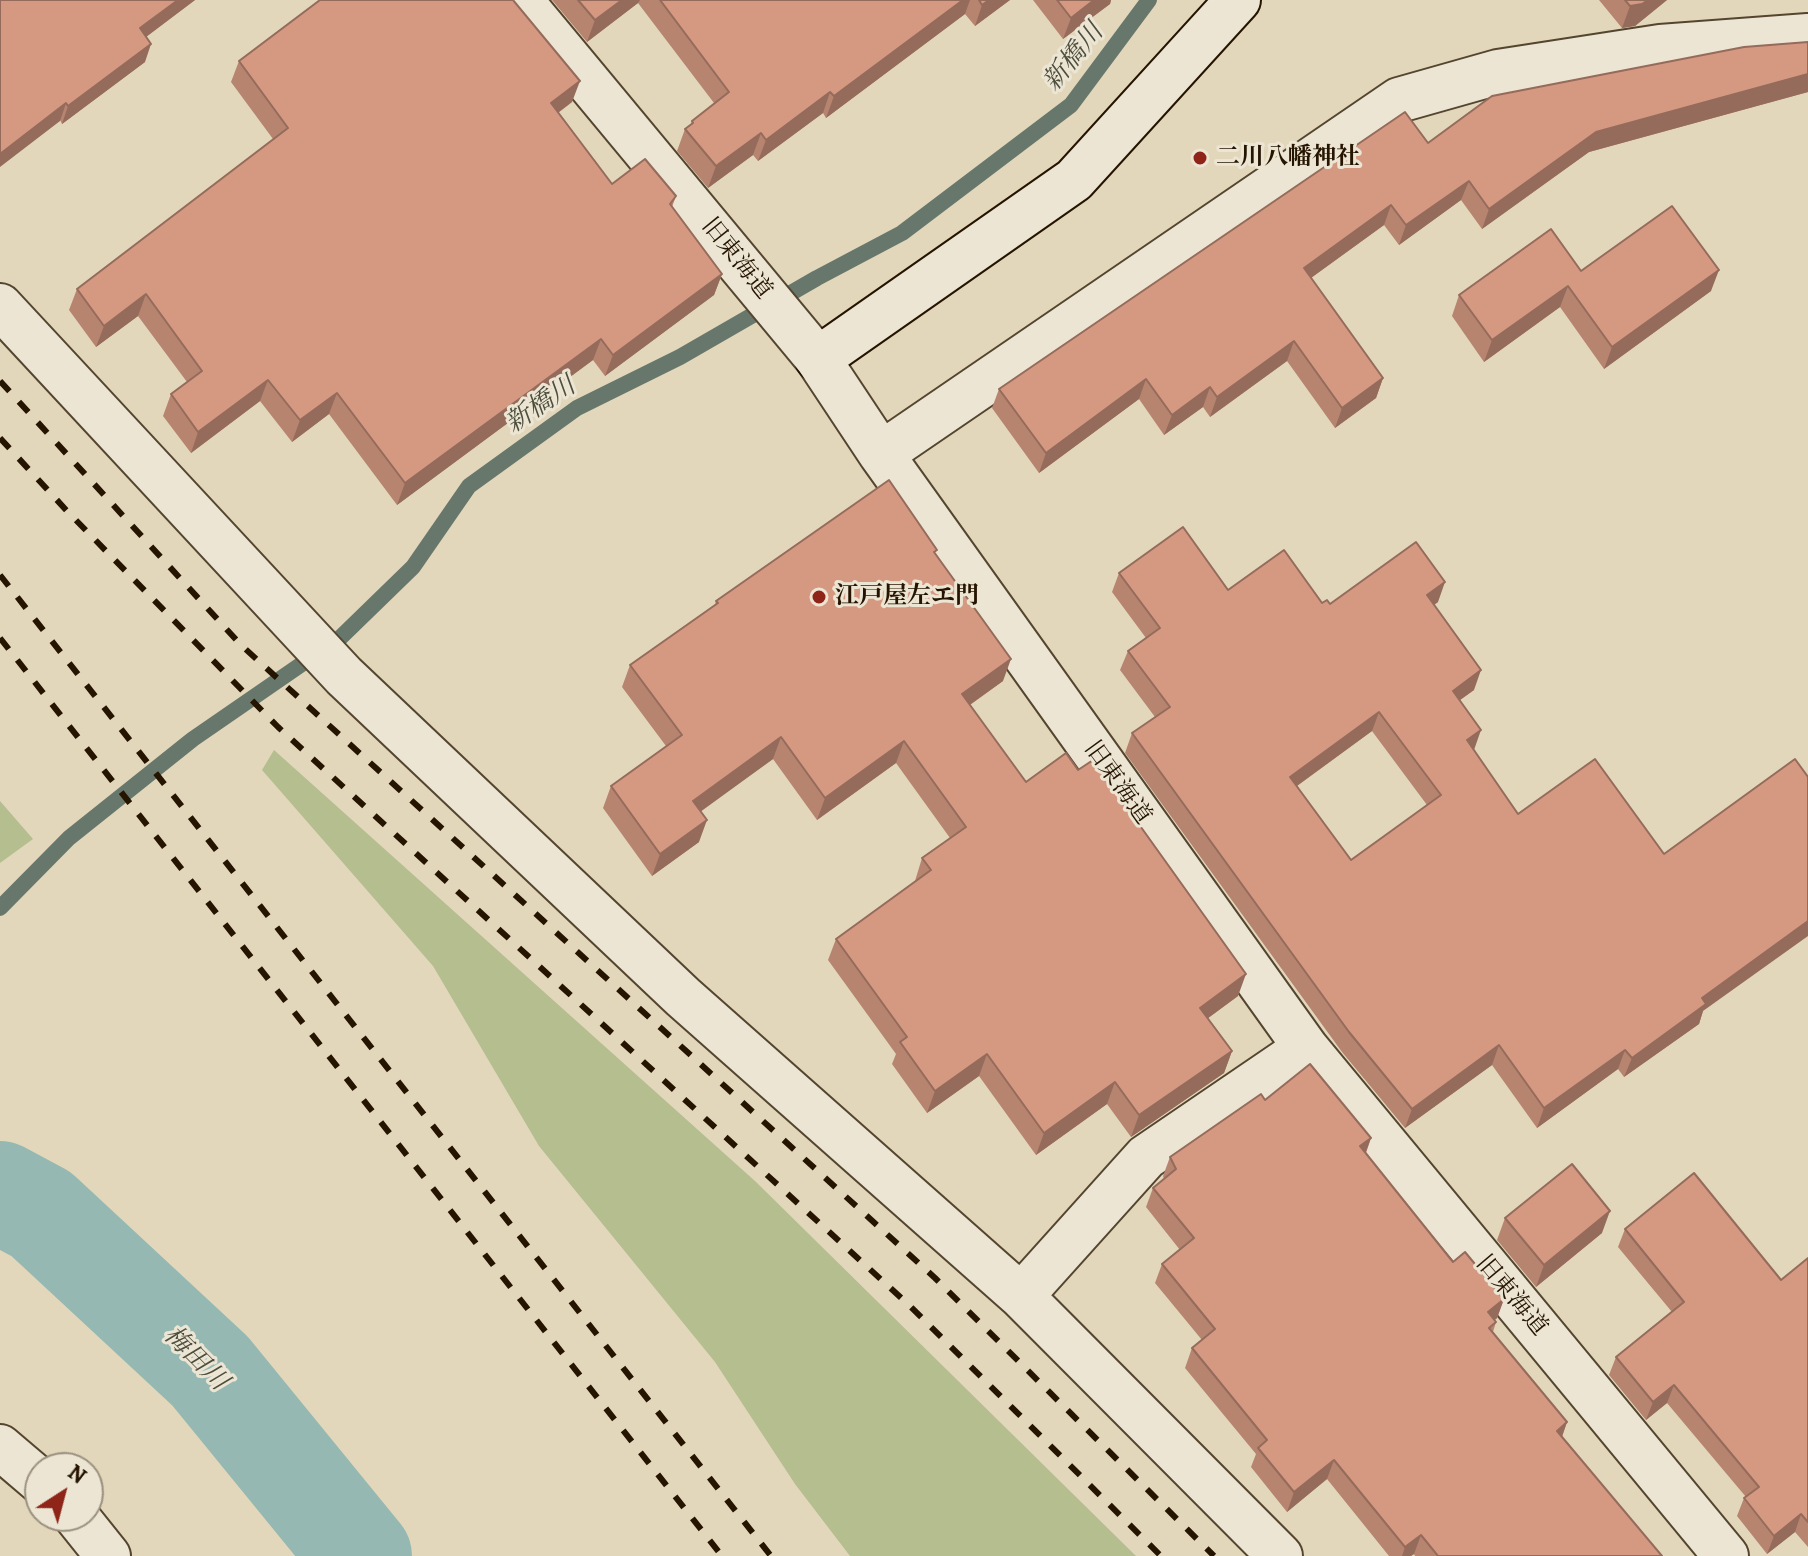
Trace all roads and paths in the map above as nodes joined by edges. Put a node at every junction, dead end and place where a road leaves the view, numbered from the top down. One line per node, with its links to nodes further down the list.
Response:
1 (520, 0): 5 (street, 旧東海道)
2 (1238, 0): 5 (street)
3 (1808, 36): 6 (street)
4 (0, 306): 8 (street)
5 (805, 344): 6 (street, 旧東海道)
6 (881, 454): 7 (street, 旧東海道)
7 (1306, 1048): 8 (street); 14 (street, 旧東海道)
8 (1021, 1296): 13 (street)
9 (0, 1447): 10 (street)
10 (24, 1467)
11 (89, 1532): 12 (street)
12 (108, 1556)
13 (1280, 1556)
14 (1726, 1556)

